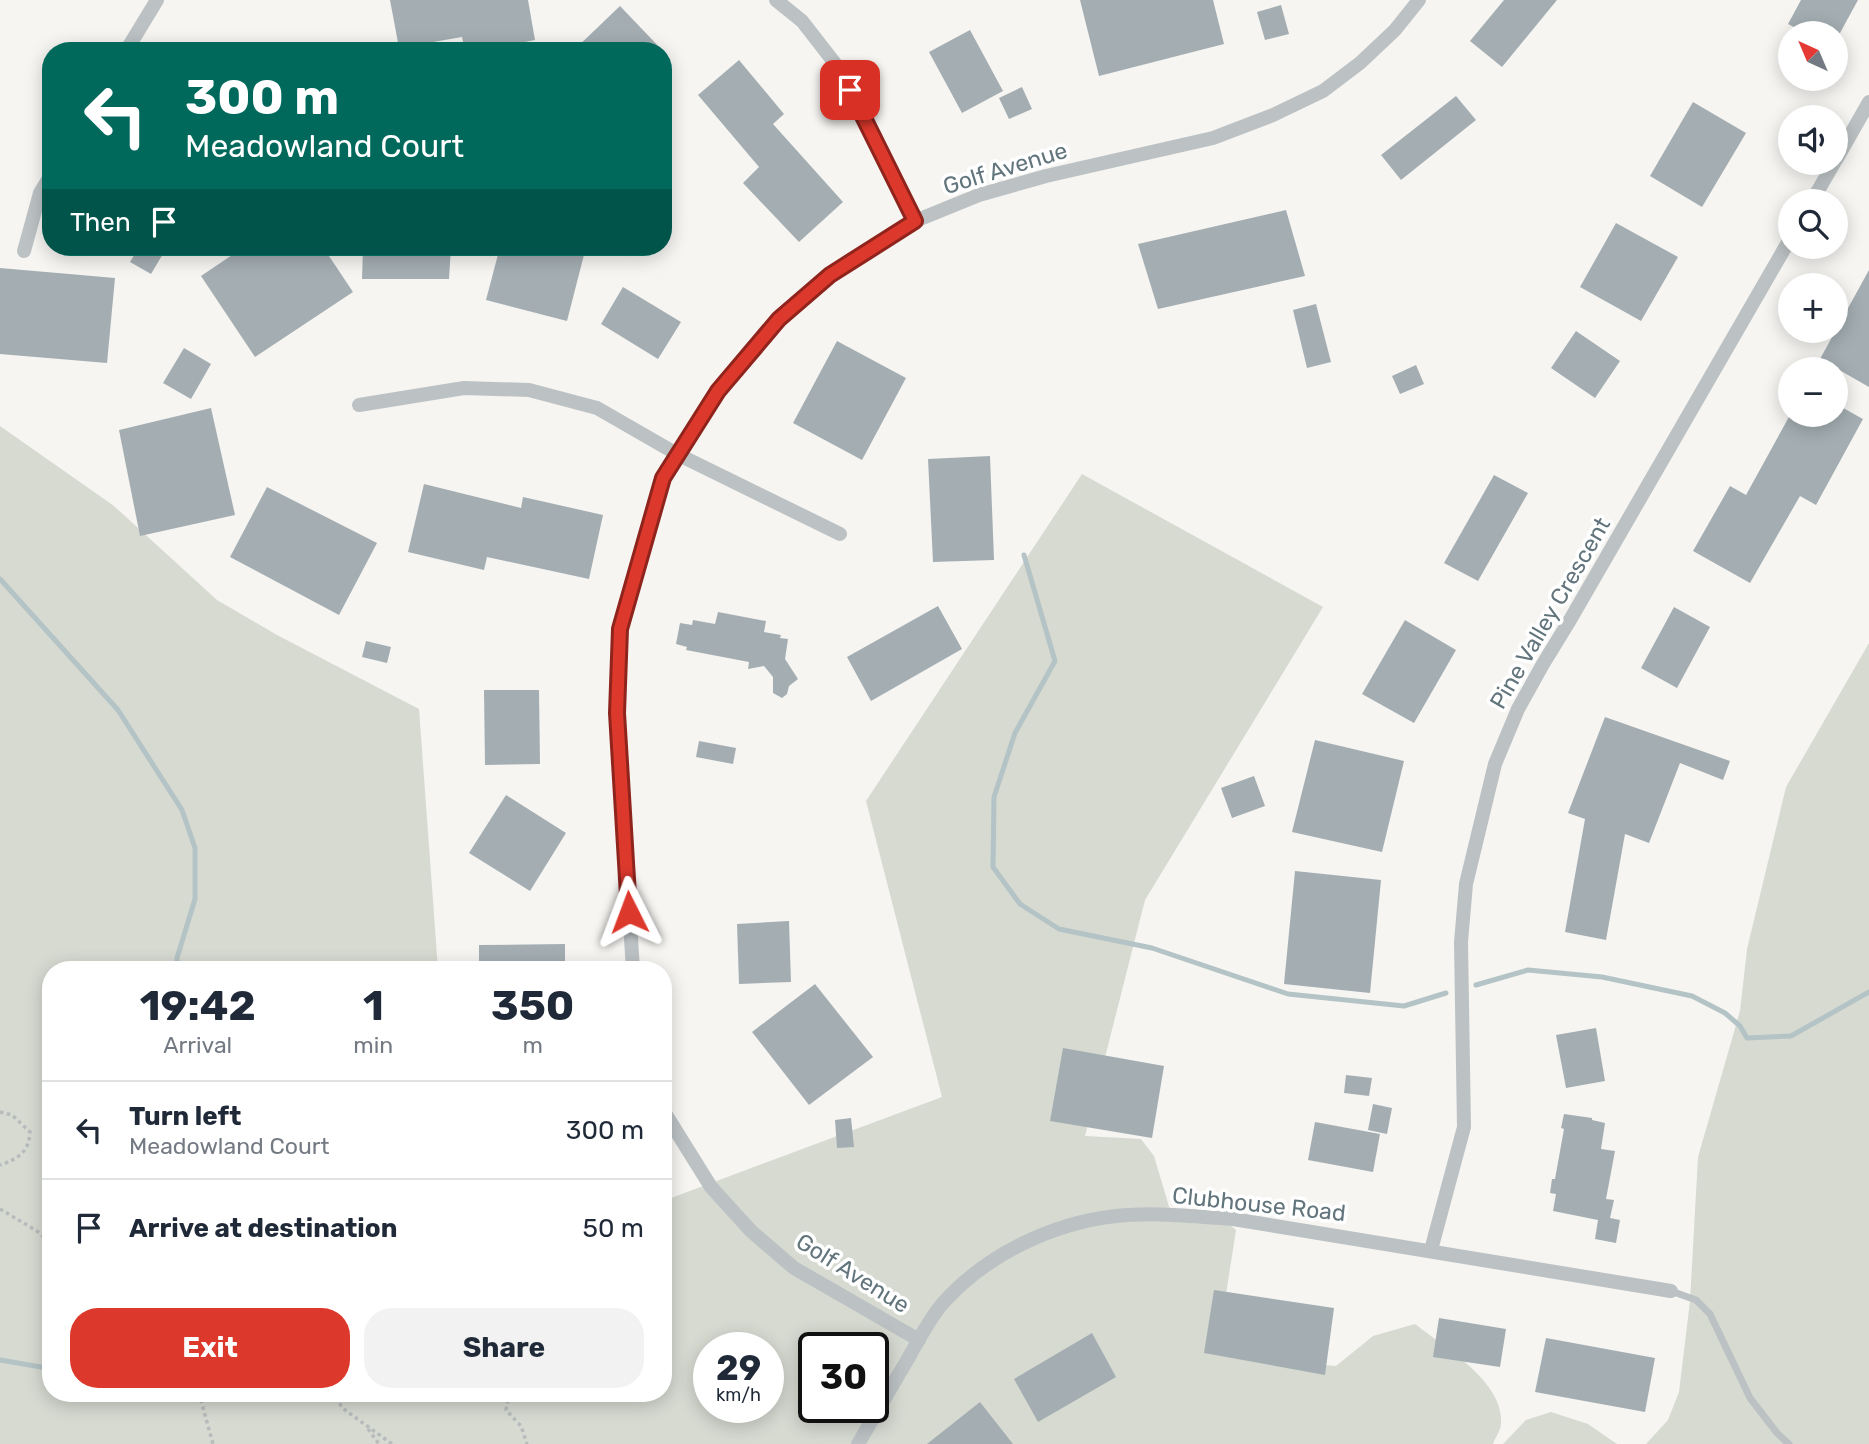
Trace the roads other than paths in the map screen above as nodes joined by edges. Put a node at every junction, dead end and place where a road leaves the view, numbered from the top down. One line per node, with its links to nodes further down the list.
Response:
1 (158, 0): 4 (street)
2 (776, 0): 8 (street)
3 (1419, 0): 8 (street, Golf Avenue)
4 (132, 42)
5 (1869, 102): 6 (street)
6 (1848, 138)
7 (42, 190): 9 (street)
8 (915, 221): 12 (street, Golf Avenue)
9 (24, 251)
10 (1778, 259): 16 (street, Pine Valley Crescent)
11 (359, 405): 12 (street)
12 (677, 454): 13 (street); 14 (street, Golf Avenue)
13 (840, 534)
14 (632, 961)
15 (672, 1124): 18 (street, Golf Avenue)
16 (1431, 1250): 17 (street, Clubhouse Road); 18 (street, Clubhouse Road)
17 (1671, 1291): 20 (lane)
18 (919, 1340): 19 (street, Clubhouse Road)
19 (859, 1444)
20 (1789, 1444)

